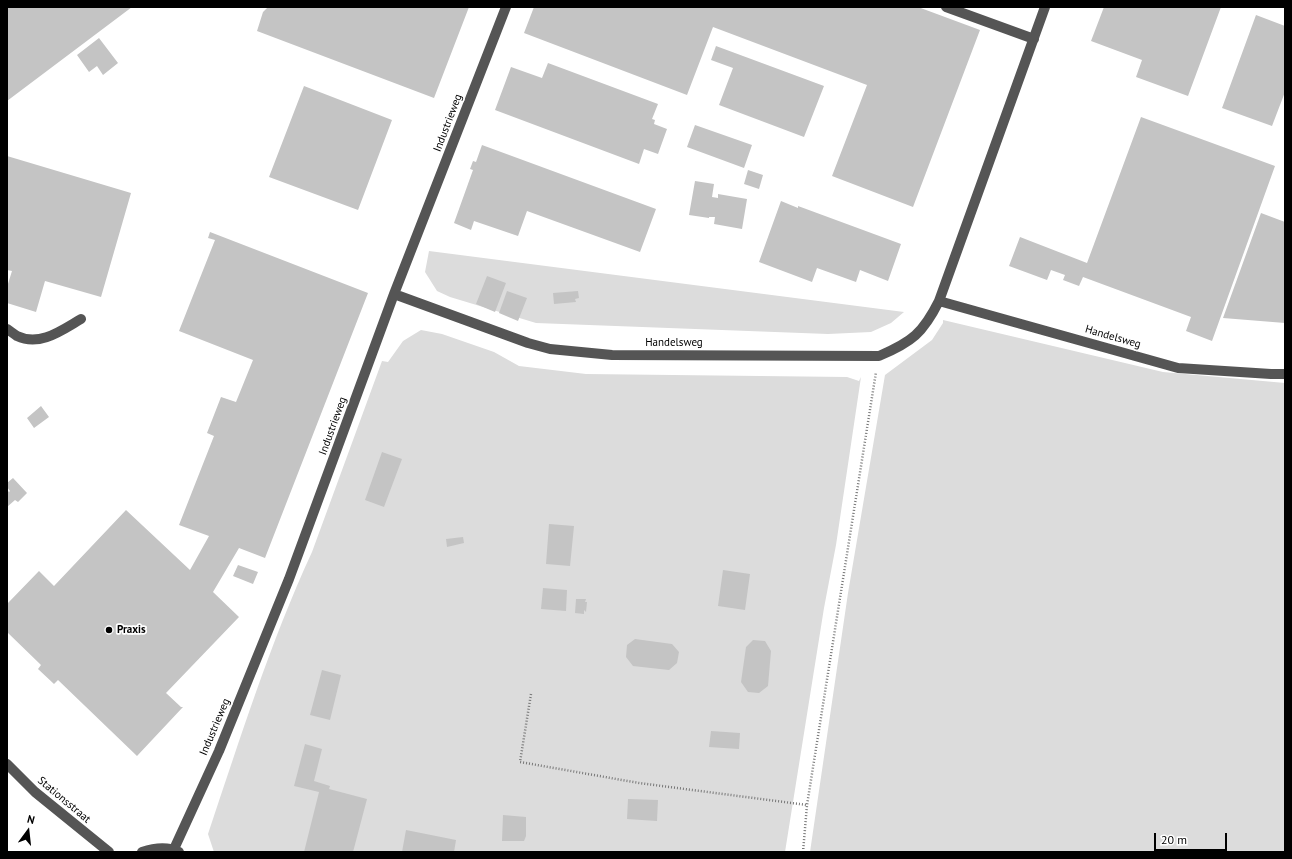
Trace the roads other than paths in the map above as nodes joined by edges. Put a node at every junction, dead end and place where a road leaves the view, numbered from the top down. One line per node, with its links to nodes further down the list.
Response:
1 (506, 7): 5 (street, Industrieweg)
2 (946, 7): 4 (street)
3 (1046, 7): 4 (street, Handelsweg)
4 (1034, 39): 6 (street, Handelsweg)
5 (394, 294): 6 (street, Handelsweg); 11 (street, Industrieweg)
6 (939, 301): 9 (street, Handelsweg)
7 (81, 319): 8 (street)
8 (7, 329)
9 (1285, 374)
10 (7, 764): 12 (street, Stationsstraat)
11 (176, 851): 13 (street)
12 (109, 852)
13 (142, 852)

